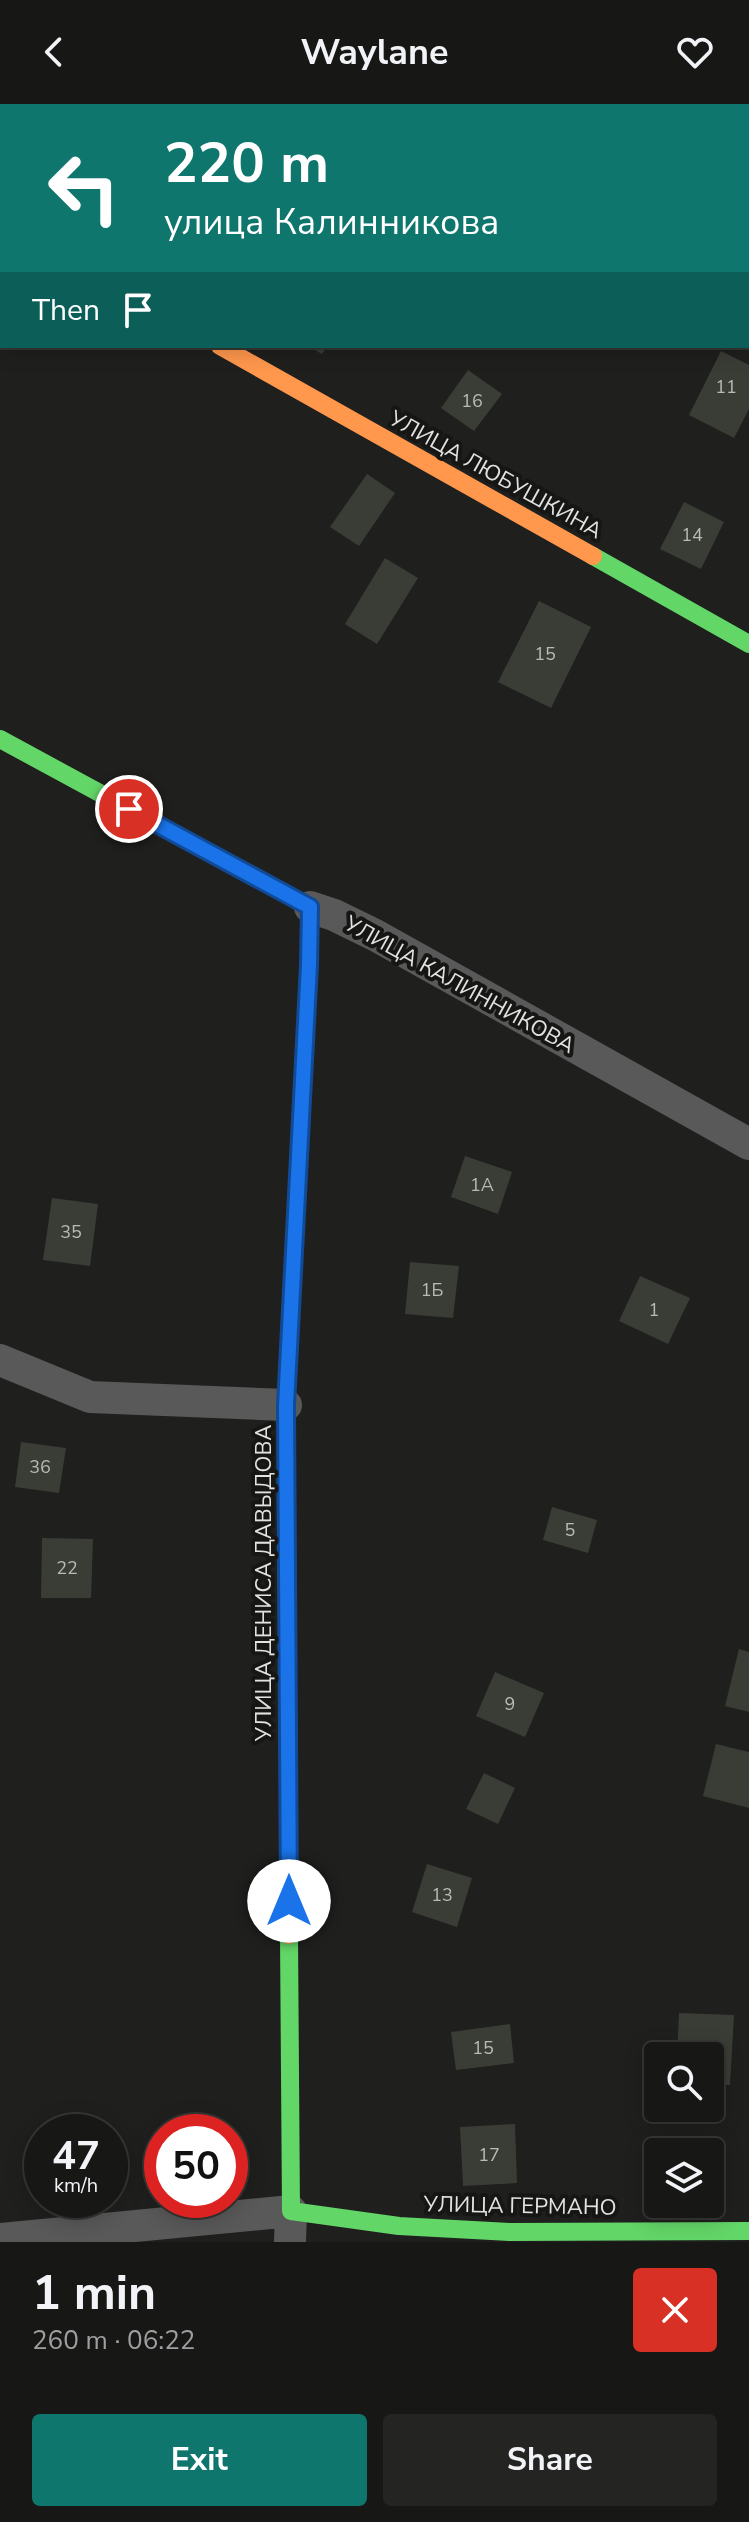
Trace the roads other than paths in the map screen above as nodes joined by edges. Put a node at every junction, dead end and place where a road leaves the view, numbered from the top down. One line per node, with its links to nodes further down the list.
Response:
1 (224, 348): 2 (main road, УЛИЦА ЛЮБУШКИНА)
2 (749, 644)
3 (0, 739): 4 (main road, УЛИЦА КАЛИННИКОВА)
4 (310, 907): 5 (street, УЛИЦА КАЛИННИКОВА); 7 (main road, УЛИЦА ДЕНИСА ДАВЫДОВА)
5 (749, 1144)
6 (0, 1360): 7 (street)
7 (286, 1405): 8 (main road, УЛИЦА ДЕНИСА ДАВЫДОВА)
8 (290, 2226): 9 (main road, УЛИЦА ГЕРМАНО); 10 (street)
9 (749, 2231)
10 (0, 2239)

